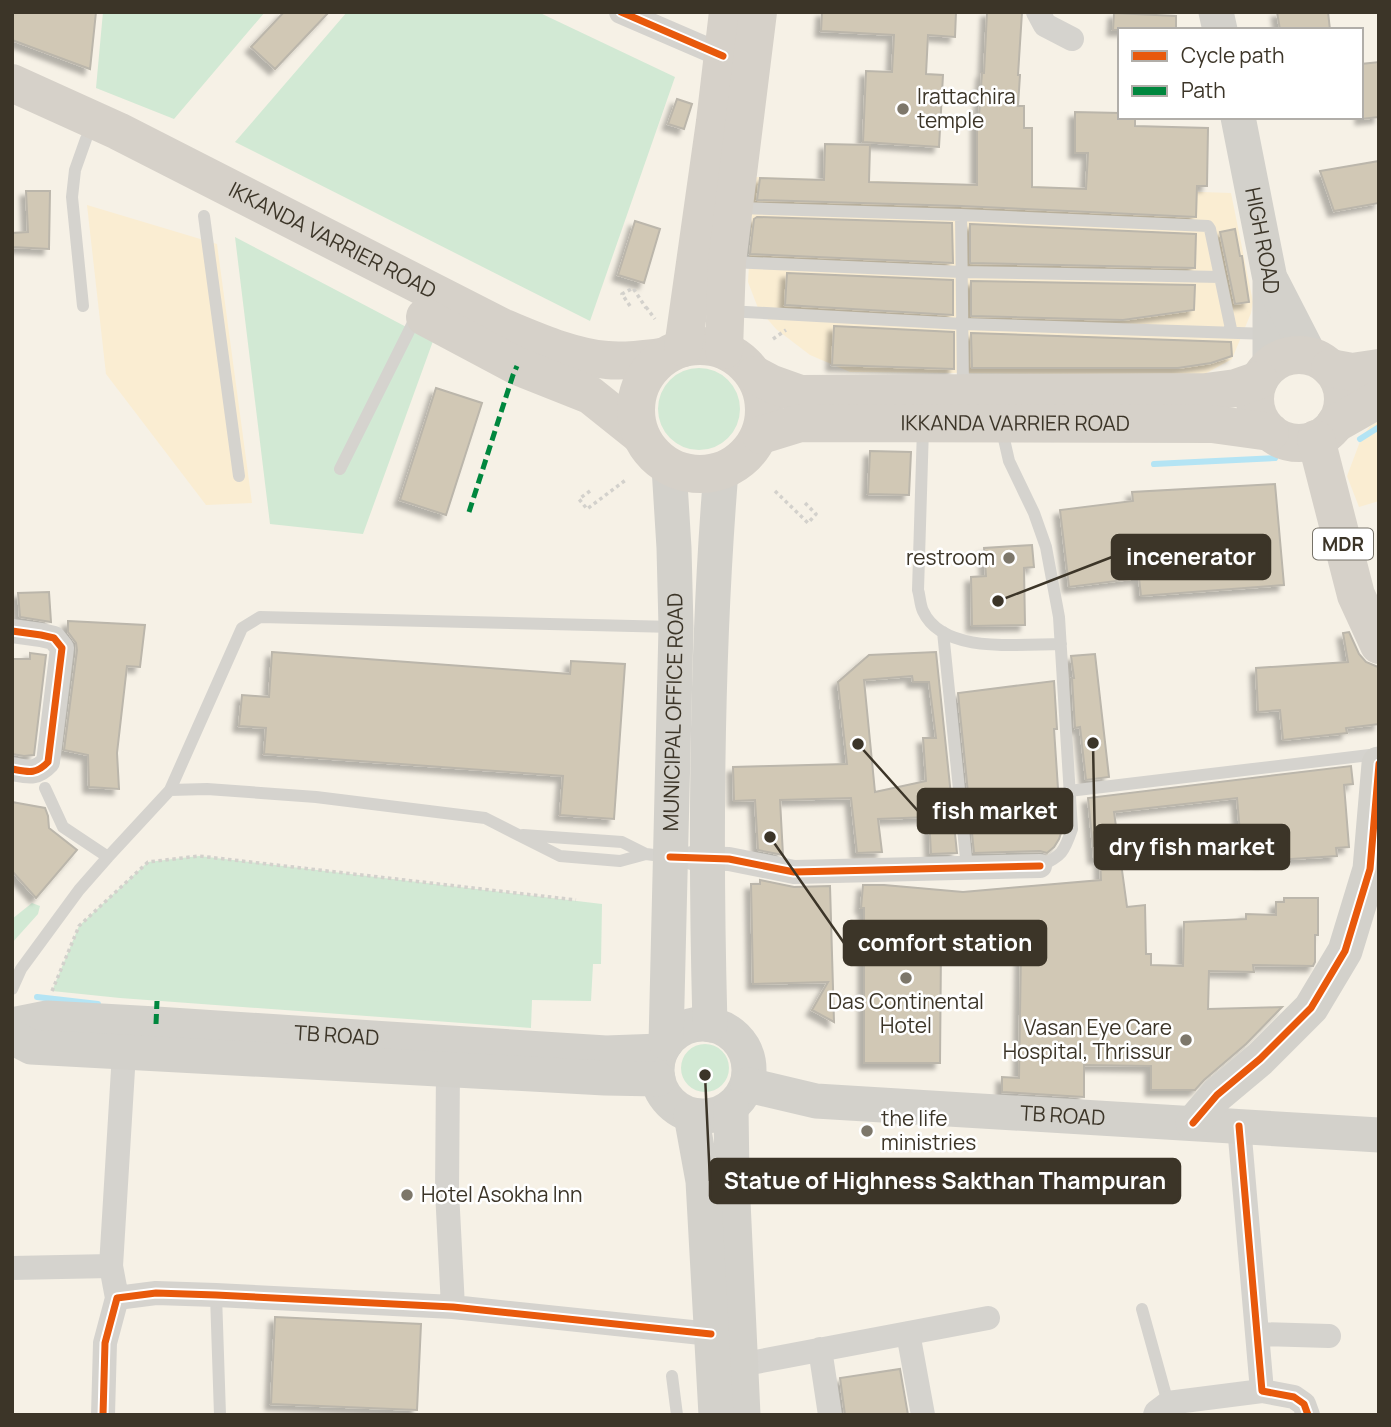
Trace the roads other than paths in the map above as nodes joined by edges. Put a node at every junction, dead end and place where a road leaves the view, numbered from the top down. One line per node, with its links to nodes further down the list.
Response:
1 (621, 12): 6 (street)
2 (728, 12): 6 (main road)
3 (758, 12): 11 (main road)
4 (1038, 12): 5 (street)
5 (1072, 39)
6 (723, 56): 24 (main road)
7 (12, 83): 24 (main road, IKKANDA VARRIER ROAD)
8 (12, 106): 10 (main road, IKKANDA VARRIER ROAD)
9 (1238, 119): 17 (main road, HIGH ROAD)
10 (86, 139): 18 (lane); 20 (main road, IKKANDA VARRIER ROAD)
11 (733, 208): 12 (lane); 14 (main road)
12 (961, 215): 15 (lane); 16 (lane)
13 (204, 216): 40 (lane)
14 (727, 262): 15 (lane); 19 (main road)
15 (962, 272): 16 (lane); 21 (lane)
16 (1220, 277): 22 (lane)
17 (1270, 279): 25 (main road, HIGH ROAD); 26 (main road)
18 (83, 306)
19 (724, 311): 21 (lane); 23 (main road)
20 (418, 313): 35 (main road, IKKANDA VARRIER ROAD); 38 (lane)
21 (963, 324): 22 (lane); 29 (lane)
22 (1228, 332): 25 (lane)
23 (724, 350): 24 (main road); 28 (main road)
24 (673, 353): 35 (main road)
25 (1266, 360): 26 (main road); 29 (main road, IKKANDA VARRIER ROAD); 33 (main road)
26 (1320, 362): 27 (main road); 34 (main road)
27 (1379, 368)
28 (755, 375): 29 (main road, IKKANDA VARRIER ROAD); 36 (main road)
29 (964, 393)
30 (1379, 399): 34 (main road)
31 (923, 424): 32 (main road, IKKANDA VARRIER ROAD); 36 (main road, IKKANDA VARRIER ROAD); 43 (lane)
32 (1001, 424): 33 (main road, IKKANDA VARRIER ROAD); 44 (lane)
33 (1270, 432): 34 (main road)
34 (1325, 432): 45 (main road, MDR)
35 (640, 435): 37 (main road)
36 (761, 435): 39 (main road)
37 (669, 467): 39 (main road); 41 (main road, MUNICIPAL OFFICE ROAD)
38 (340, 470)
39 (721, 471): 41 (main road)
40 (239, 476)
41 (693, 627): 50 (lane); 53 (main road, MUNICIPAL OFFICE ROAD); 55 (main road)
42 (12, 631): 48 (street)
43 (943, 632): 44 (lane); 58 (lane)
44 (1060, 644): 51 (lane)
45 (1379, 645)
46 (1379, 754): 51 (lane)
47 (1379, 764): 56 (main road)
48 (12, 769)
49 (45, 788): 54 (lane)
50 (170, 790): 52 (lane); 54 (lane)
51 (1069, 791): 57 (lane)
52 (517, 835): 53 (lane); 53 (lane)
53 (658, 856): 55 (street); 64 (main road, MUNICIPAL OFFICE ROAD)
54 (108, 857): 59 (lane)
55 (707, 859): 58 (street); 61 (main road)
56 (1374, 864): 68 (main road)
57 (1040, 866): 58 (street)
58 (967, 868)
59 (12, 989)
60 (12, 1025): 64 (main road, TB ROAD)
61 (710, 1025): 64 (main road); 66 (main road)
62 (12, 1037): 63 (main road)
63 (124, 1053): 65 (main road); 71 (street)
64 (662, 1058): 65 (main road); 67 (main road)
65 (448, 1070): 75 (street)
66 (739, 1096): 67 (main road); 68 (main road, TB ROAD); 83 (main road)
67 (691, 1115): 79 (main road)
68 (1193, 1123): 69 (main road, TB ROAD)
69 (1238, 1126): 70 (main road, TB ROAD); 80 (street)
70 (1379, 1135)
71 (111, 1266): 72 (street); 74 (street)
72 (12, 1268)
73 (216, 1295): 74 (street); 75 (street); 88 (lane)
74 (117, 1298): 87 (street)
75 (453, 1307): 79 (street)
76 (1142, 1309): 86 (lane)
77 (988, 1318): 78 (street)
78 (908, 1333): 82 (street); 93 (street)
79 (711, 1334): 90 (main road)
80 (1257, 1334): 81 (street); 85 (street)
81 (1329, 1336)
82 (820, 1349): 83 (street); 92 (street)
83 (740, 1365): 91 (main road)
84 (672, 1376): 89 (lane)
85 (1262, 1391): 86 (street); 94 (street)
86 (1161, 1409)
87 (103, 1415)
88 (220, 1415)
89 (677, 1415)
90 (716, 1415)
91 (743, 1415)
92 (830, 1415)
93 (923, 1415)
94 (1308, 1415)

